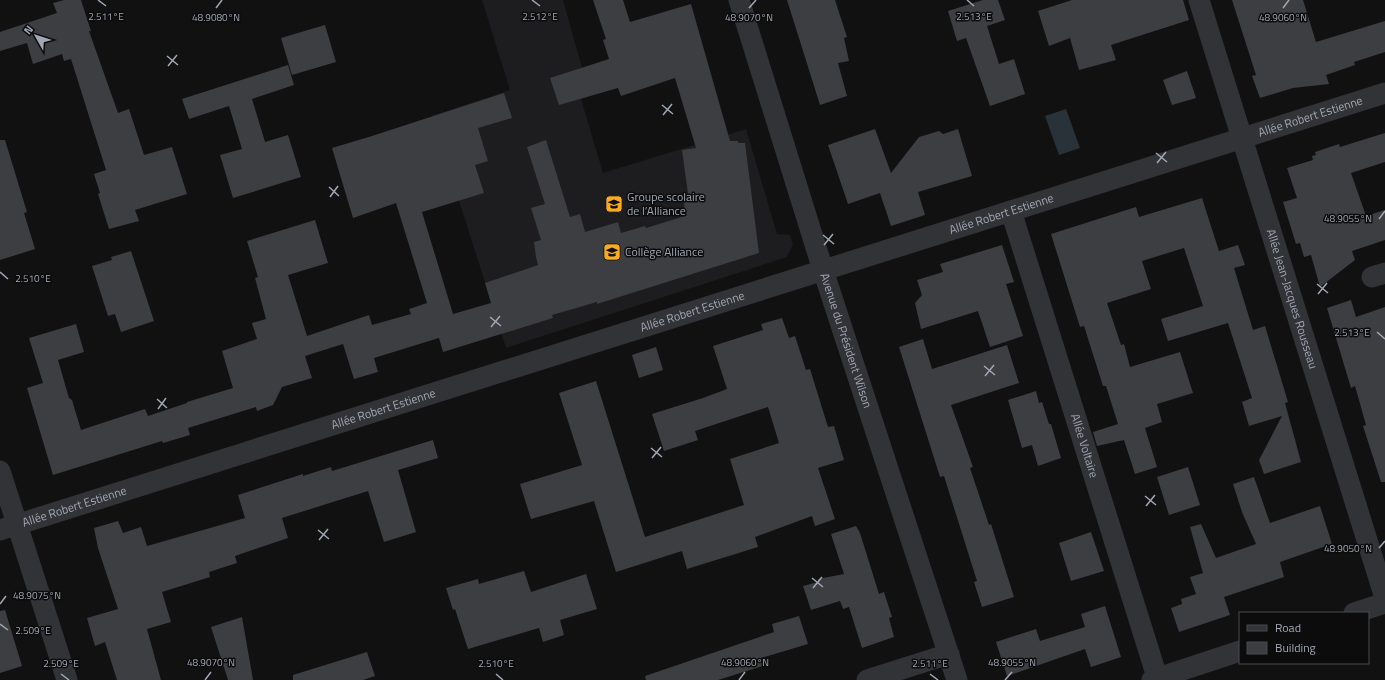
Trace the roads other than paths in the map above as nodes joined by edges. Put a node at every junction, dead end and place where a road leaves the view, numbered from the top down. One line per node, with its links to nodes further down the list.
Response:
1 (739, 0): 6 (street, Avenue du Président Wilson)
2 (1199, 0): 4 (street, Allée Jean-Jacques Rousseau)
3 (1385, 93): 4 (street, Allée Robert Estienne)
4 (1242, 138): 5 (street, Allée Robert Estienne); 9 (street, Allée Jean-Jacques Rousseau)
5 (1011, 211): 6 (street, Allée Robert Estienne); 14 (street, Allée Voltaire)
6 (823, 270): 8 (street, Allée Robert Estienne); 13 (street, Avenue du Président Wilson)
7 (0, 471): 8 (street)
8 (8, 527): 15 (street)
9 (1385, 598)
10 (1385, 603): 11 (street)
11 (1357, 612)
12 (1239, 651): 14 (street)
13 (949, 654): 16 (street); 17 (street, Avenue du Président Wilson)
14 (1156, 679)
15 (66, 680)
16 (868, 680)
17 (957, 680)

